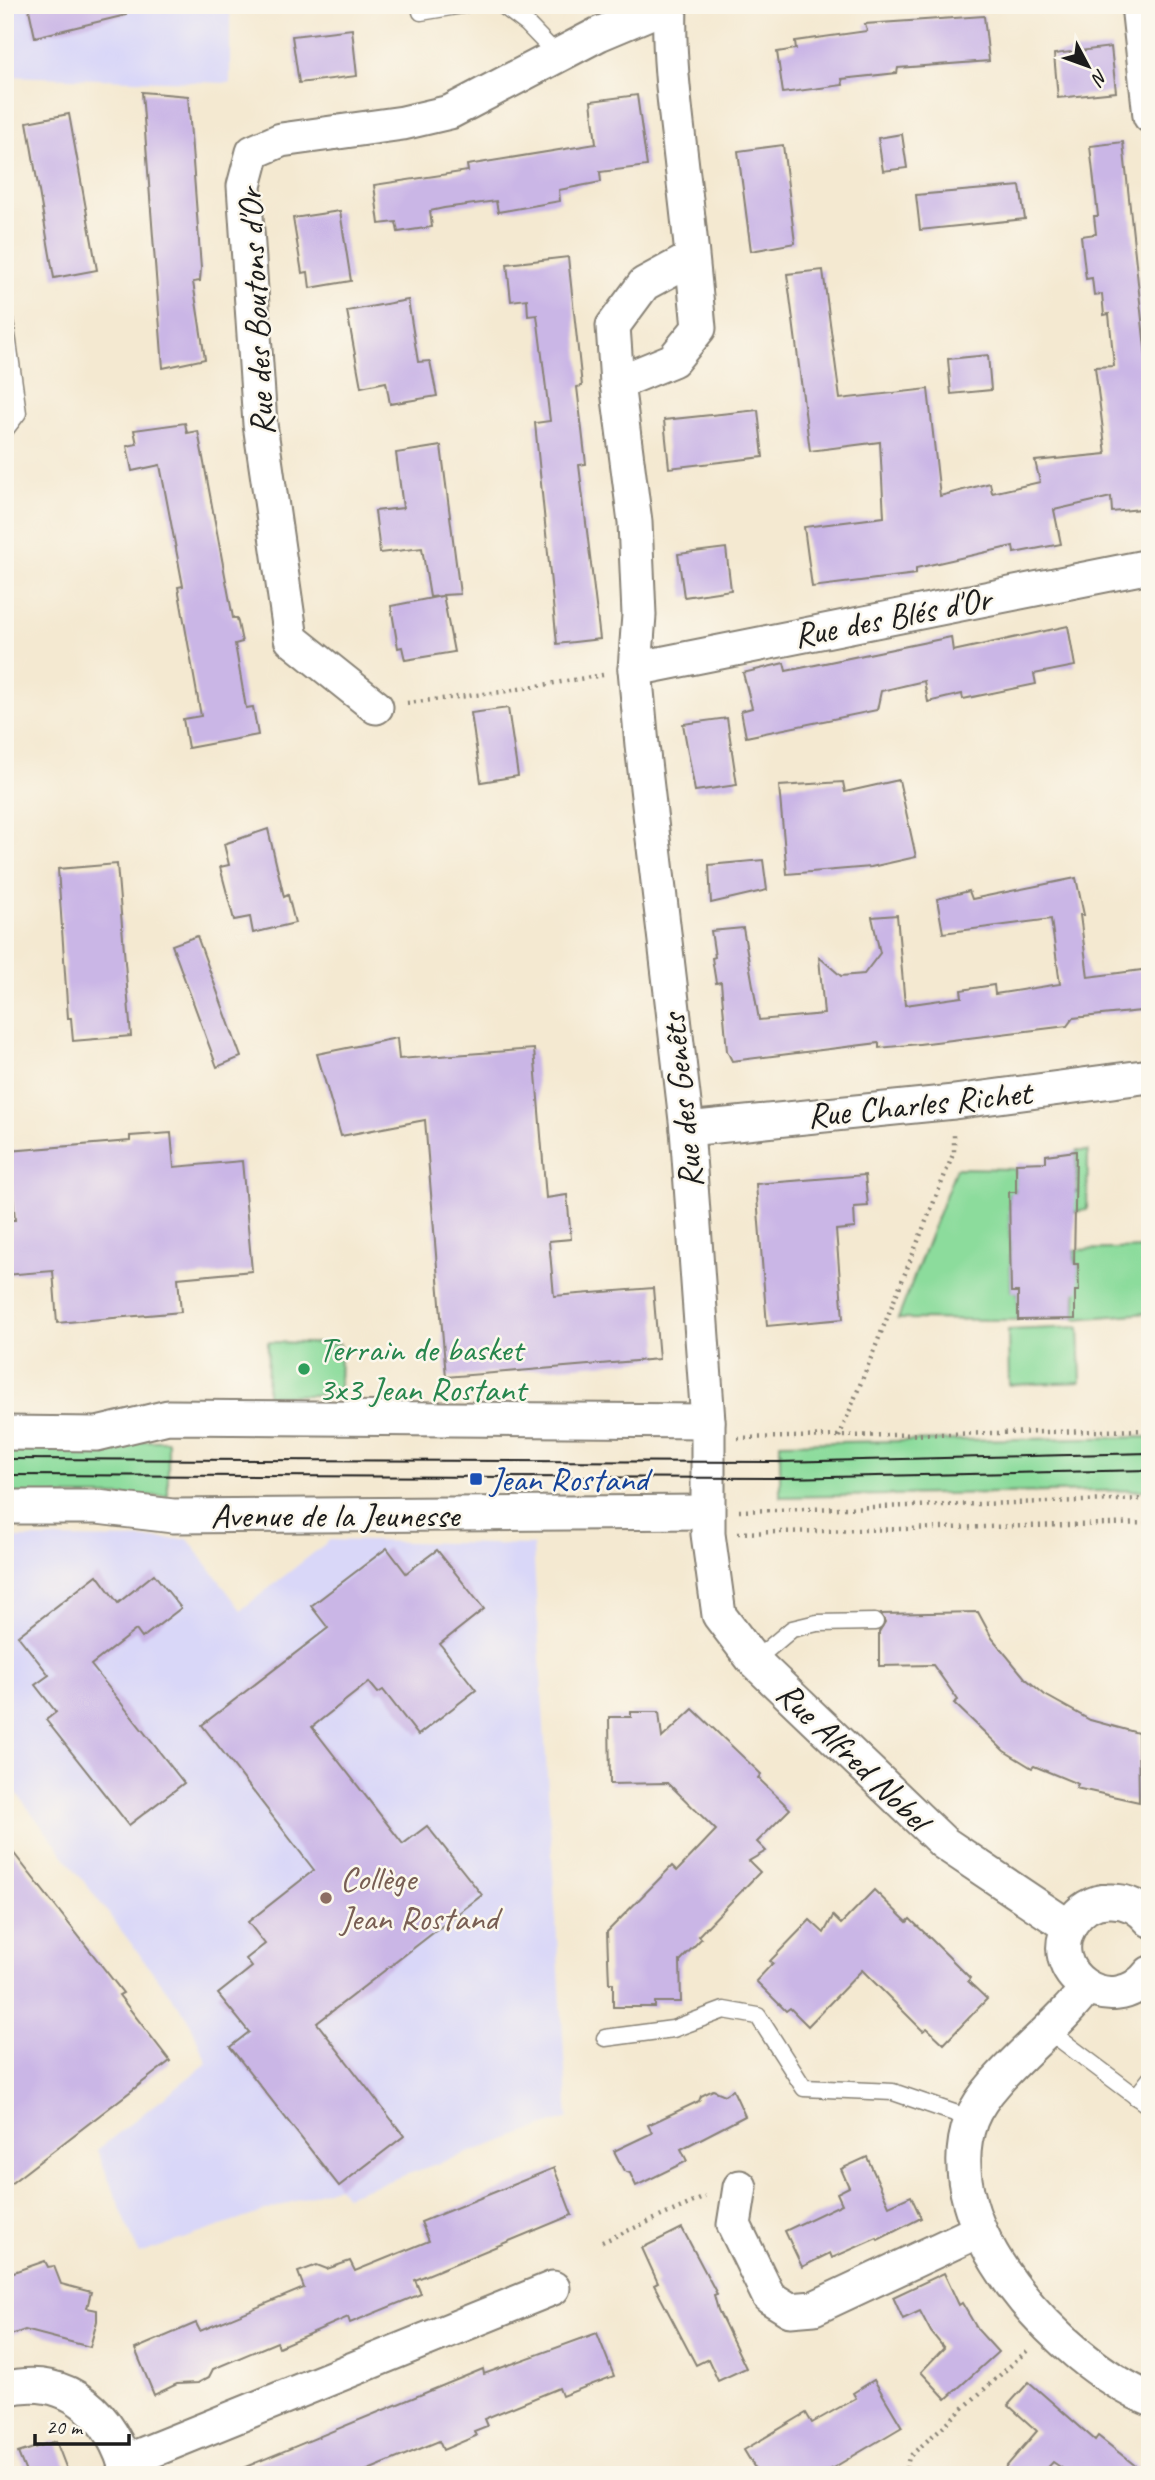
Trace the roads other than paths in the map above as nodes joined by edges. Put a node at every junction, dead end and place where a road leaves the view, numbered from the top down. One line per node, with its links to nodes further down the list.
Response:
1 (463, 5): 5 (lane)
2 (502, 5): 6 (lane)
3 (669, 5): 6 (street, Rue des Boutons d'Or); 8 (street)
4 (1139, 10): 7 (street)
5 (421, 12)
6 (558, 56): 14 (street, Rue des Boutons d'Or)
7 (1150, 116)
8 (692, 258): 10 (street, Rue des Genêts); 10 (street)
9 (5, 320): 11 (lane)
10 (617, 383): 13 (street, Rue des Genêts)
11 (5, 430)
12 (1150, 565): 13 (street, Rue des Blés d'Or)
13 (635, 669): 16 (street, Rue des Genêts)
14 (376, 707)
15 (1150, 1076): 16 (street, Rue Charles Richet)
16 (687, 1129): 17 (street, Rue des Genêts)
17 (708, 1421): 18 (street); 20 (street, Rue des Genêts)
18 (5, 1433)
19 (5, 1507): 20 (street, Avenue de la Jeunesse)
20 (707, 1523): 22 (street, Rue Alfred Nobel)
21 (875, 1622): 22 (lane)
22 (754, 1661): 24 (street, Rue Alfred Nobel)
23 (1150, 1920): 24 (street)
24 (1069, 1927): 26 (street)
25 (1150, 1973): 26 (street)
26 (1087, 1987): 27 (street)
27 (1049, 2031): 30 (lane); 32 (street)
28 (605, 2038): 32 (lane)
29 (1150, 2079): 30 (lane)
30 (1136, 2097): 31 (lane)
31 (1150, 2107)
32 (972, 2119): 34 (street)
33 (740, 2187): 34 (street)
34 (978, 2231): 37 (street)
35 (553, 2288): 38 (street)
36 (5, 2389): 38 (street)
37 (1150, 2399)
38 (126, 2468)

